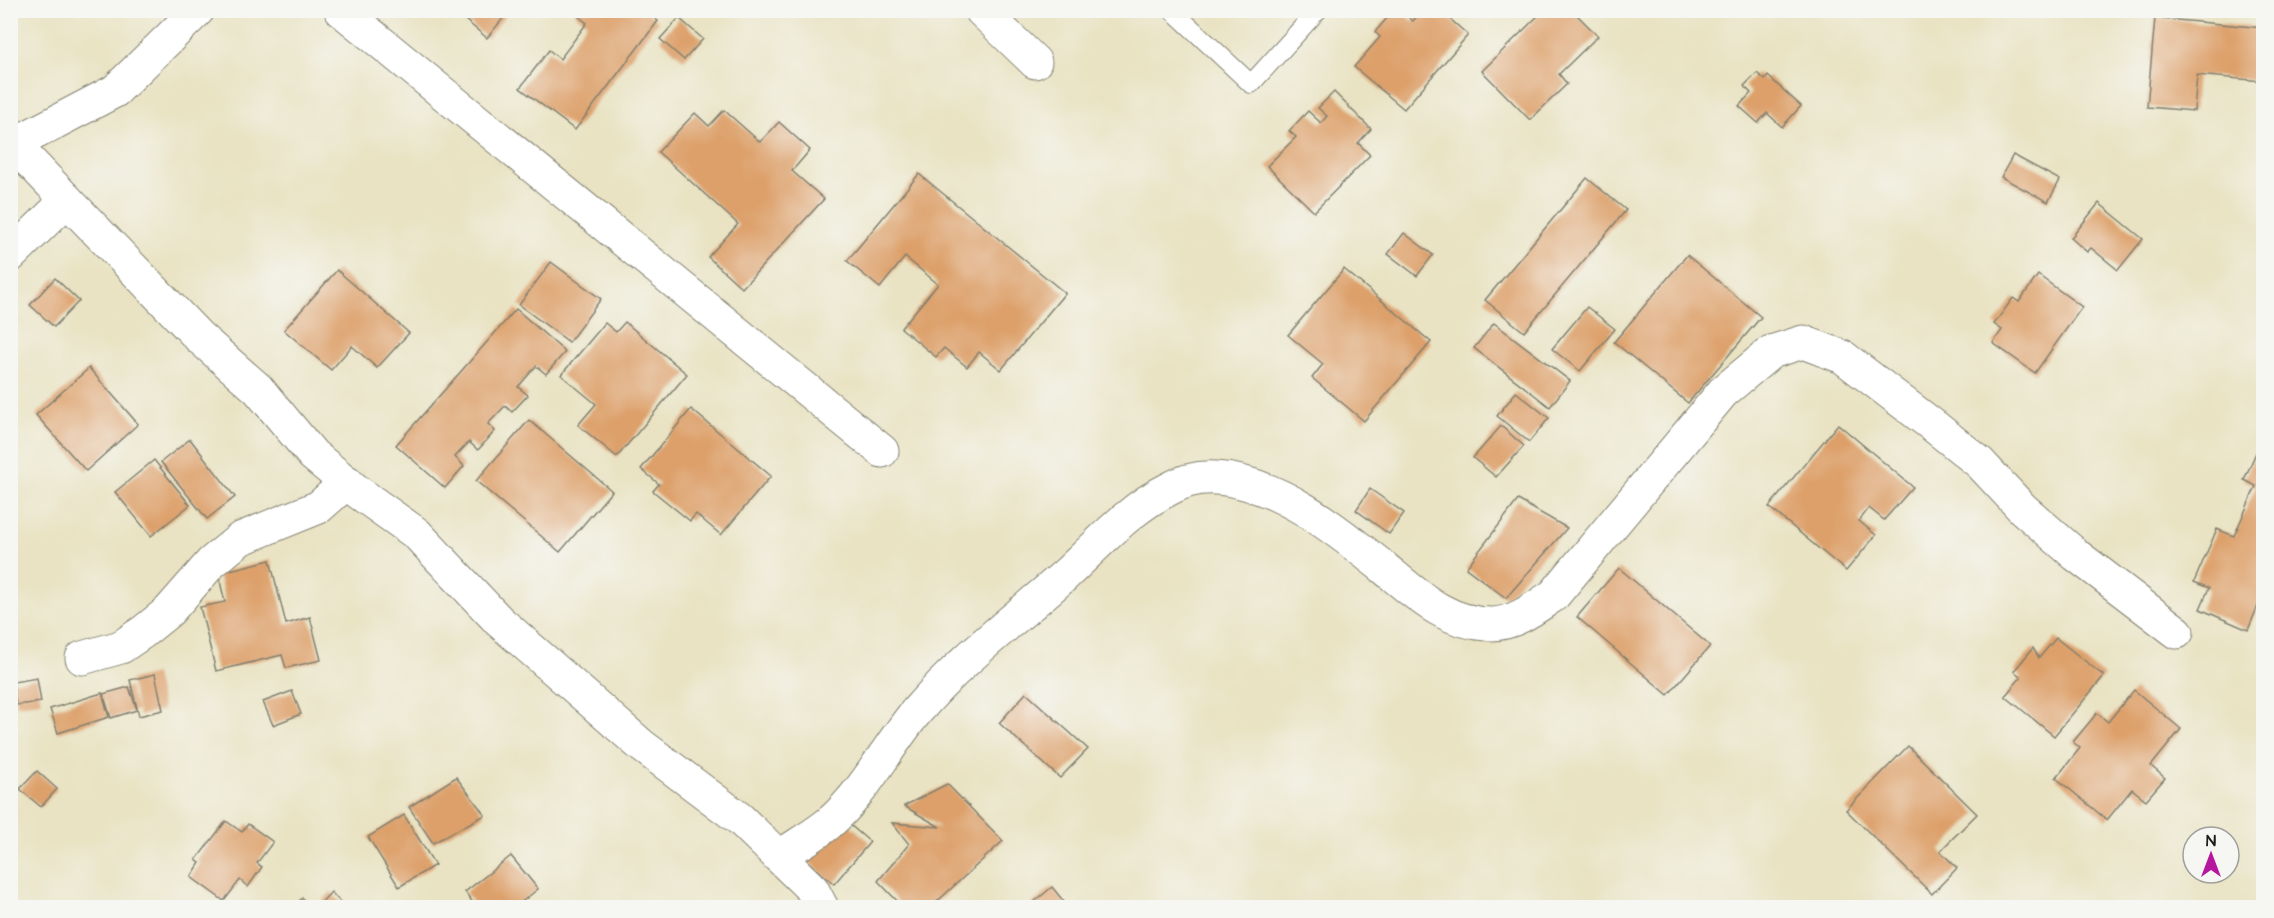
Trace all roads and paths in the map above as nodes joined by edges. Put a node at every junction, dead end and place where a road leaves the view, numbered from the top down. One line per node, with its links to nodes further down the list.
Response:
1 (198, 10): 7 (street)
2 (341, 10): 10 (street)
3 (981, 10): 6 (street)
4 (1172, 10): 5 (lane)
5 (1318, 10)
6 (1035, 62)
7 (12, 143): 8 (street)
8 (67, 201): 9 (street); 11 (street)
9 (10, 256)
10 (882, 451)
11 (347, 482): 13 (street); 14 (street)
12 (2177, 632): 14 (street)
13 (82, 658)
14 (779, 857): 15 (street)
15 (822, 908)

